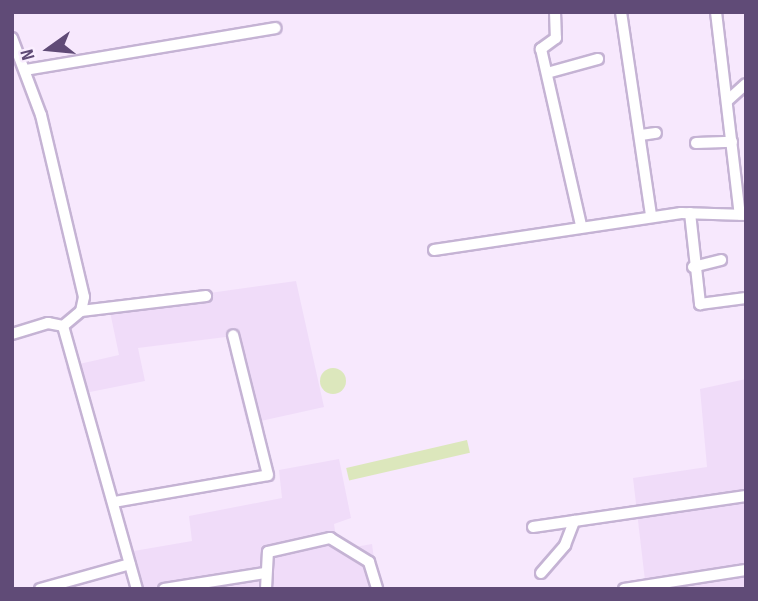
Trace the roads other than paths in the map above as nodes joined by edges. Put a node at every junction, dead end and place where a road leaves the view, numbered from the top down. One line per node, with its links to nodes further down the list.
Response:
1 (555, 12): 8 (street)
2 (621, 12): 12 (street)
3 (716, 12): 10 (street)
4 (275, 28): 7 (street)
5 (12, 38): 7 (street)
6 (598, 59): 8 (street)
7 (25, 70): 25 (street)
8 (547, 73): 19 (street)
9 (746, 84): 10 (street)
10 (727, 101): 13 (street)
11 (656, 133): 12 (street)
12 (641, 135): 18 (street)
13 (732, 142): 14 (street); 15 (street)
14 (696, 143)
15 (741, 174): 17 (street)
16 (690, 213): 17 (street); 18 (street); 22 (street)
17 (743, 215)
18 (651, 216): 19 (street)
19 (581, 225): 20 (street)
20 (434, 250)
21 (721, 260): 22 (street)
22 (693, 267): 24 (street)
23 (206, 296): 25 (street)
24 (746, 298)
25 (81, 312): 26 (street)
26 (63, 326): 27 (street); 30 (street)
27 (12, 334)
28 (233, 335): 30 (street)
29 (746, 496): 31 (street)
30 (114, 502): 33 (street)
31 (574, 521): 32 (street); 36 (street)
32 (533, 527)
33 (130, 564): 39 (street); 40 (street)
34 (746, 570): 37 (street)
35 (265, 573): 41 (street); 42 (street); 43 (street)
36 (541, 573)
37 (701, 576): 38 (street); 45 (street)
38 (673, 584): 44 (street)
39 (40, 589)
40 (137, 589)
41 (164, 589)
42 (266, 589)
43 (377, 589)
44 (624, 589)
45 (704, 589)

